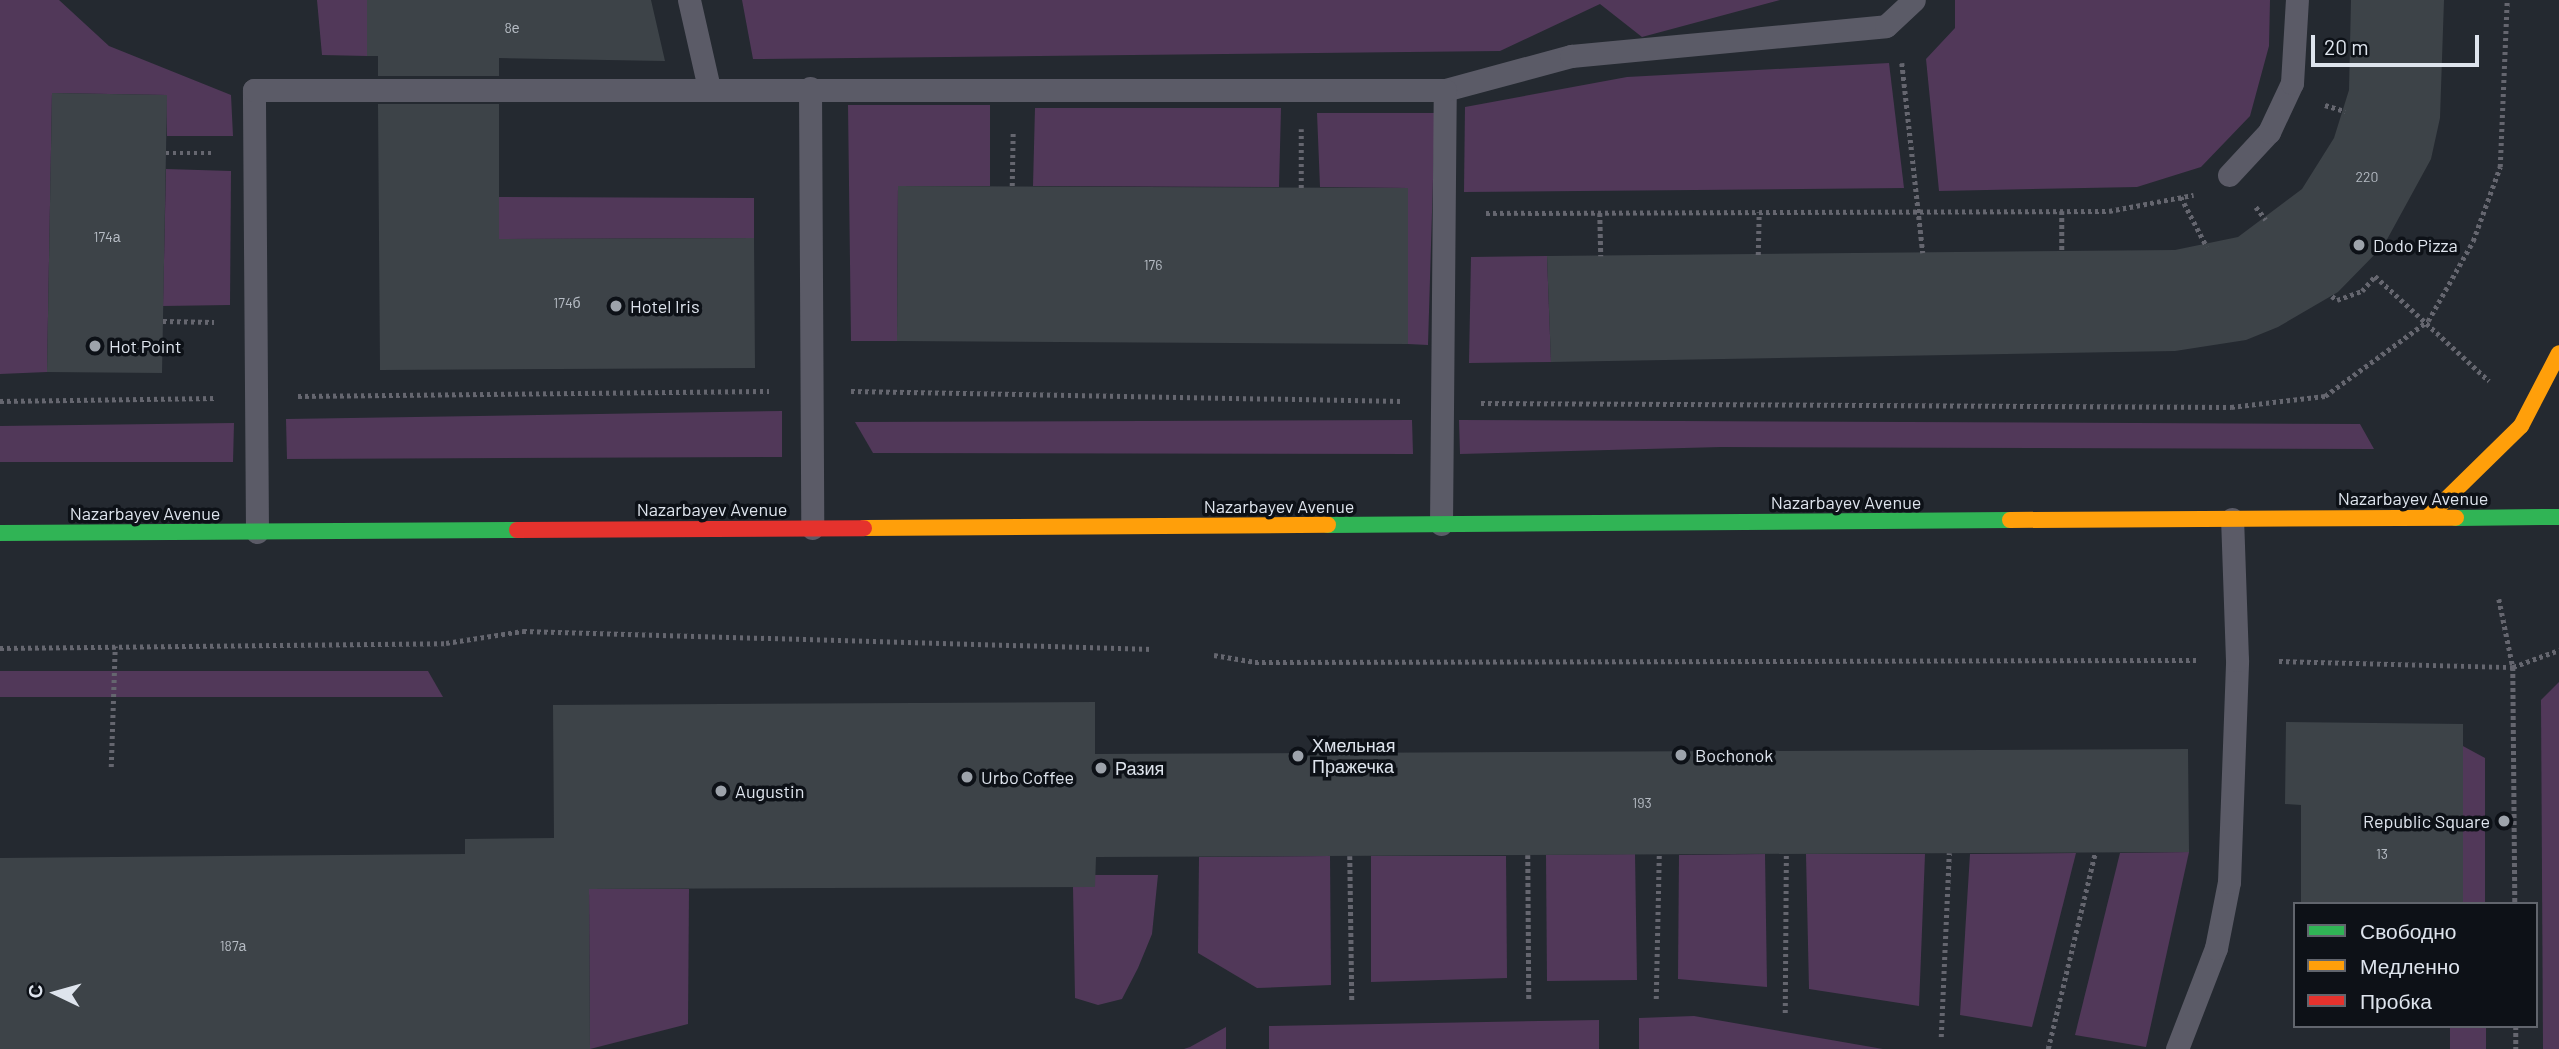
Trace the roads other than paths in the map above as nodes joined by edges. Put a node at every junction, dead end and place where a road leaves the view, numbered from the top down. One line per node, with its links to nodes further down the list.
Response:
1 (689, 0): 5 (lane)
2 (1914, 0): 6 (lane)
3 (2297, 0): 7 (lane)
4 (810, 88): 5 (lane); 6 (lane); 13 (lane)
5 (709, 89): 14 (lane)
6 (1445, 90): 12 (lane)
7 (2229, 175)
8 (2559, 353): 9 (main road)
9 (2428, 517): 10 (main road, Nazarbayev Avenue); 11 (main road, Nazarbayev Avenue)
10 (2559, 517)
11 (2232, 519): 12 (main road, Nazarbayev Avenue); 16 (lane)
12 (1441, 524): 13 (main road, Nazarbayev Avenue)
13 (813, 528): 14 (main road, Nazarbayev Avenue)
14 (257, 532): 15 (main road, Nazarbayev Avenue)
15 (0, 533)
16 (2177, 1049)

